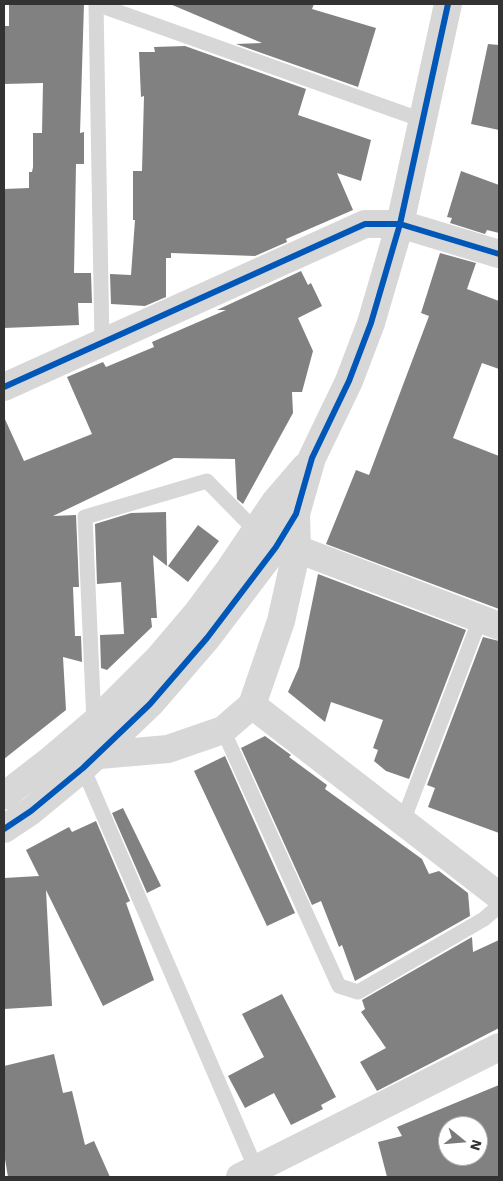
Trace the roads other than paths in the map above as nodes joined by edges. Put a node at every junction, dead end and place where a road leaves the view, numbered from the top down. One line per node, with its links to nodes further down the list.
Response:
1 (96, 4): 3 (lane); 6 (lane)
2 (448, 4): 3 (street)
3 (422, 120): 4 (street)
4 (400, 224): 5 (street); 6 (street); 8 (street)
5 (499, 254)
6 (102, 344): 7 (street)
7 (4, 386)
8 (312, 458): 9 (street); 10 (street)
9 (296, 514): 11 (street); 16 (street)
10 (256, 531): 14 (street); 14 (lane)
11 (296, 549): 12 (street); 13 (street)
12 (490, 622): 18 (lane)
13 (252, 705): 15 (street); 18 (street)
14 (94, 723): 17 (street)
15 (224, 730): 16 (street); 21 (lane)
16 (91, 762): 19 (street); 23 (lane)
17 (4, 796)
18 (403, 821): 20 (street)
19 (4, 829)
20 (499, 896)
21 (499, 906)
22 (499, 1047): 23 (street)
23 (248, 1173)

